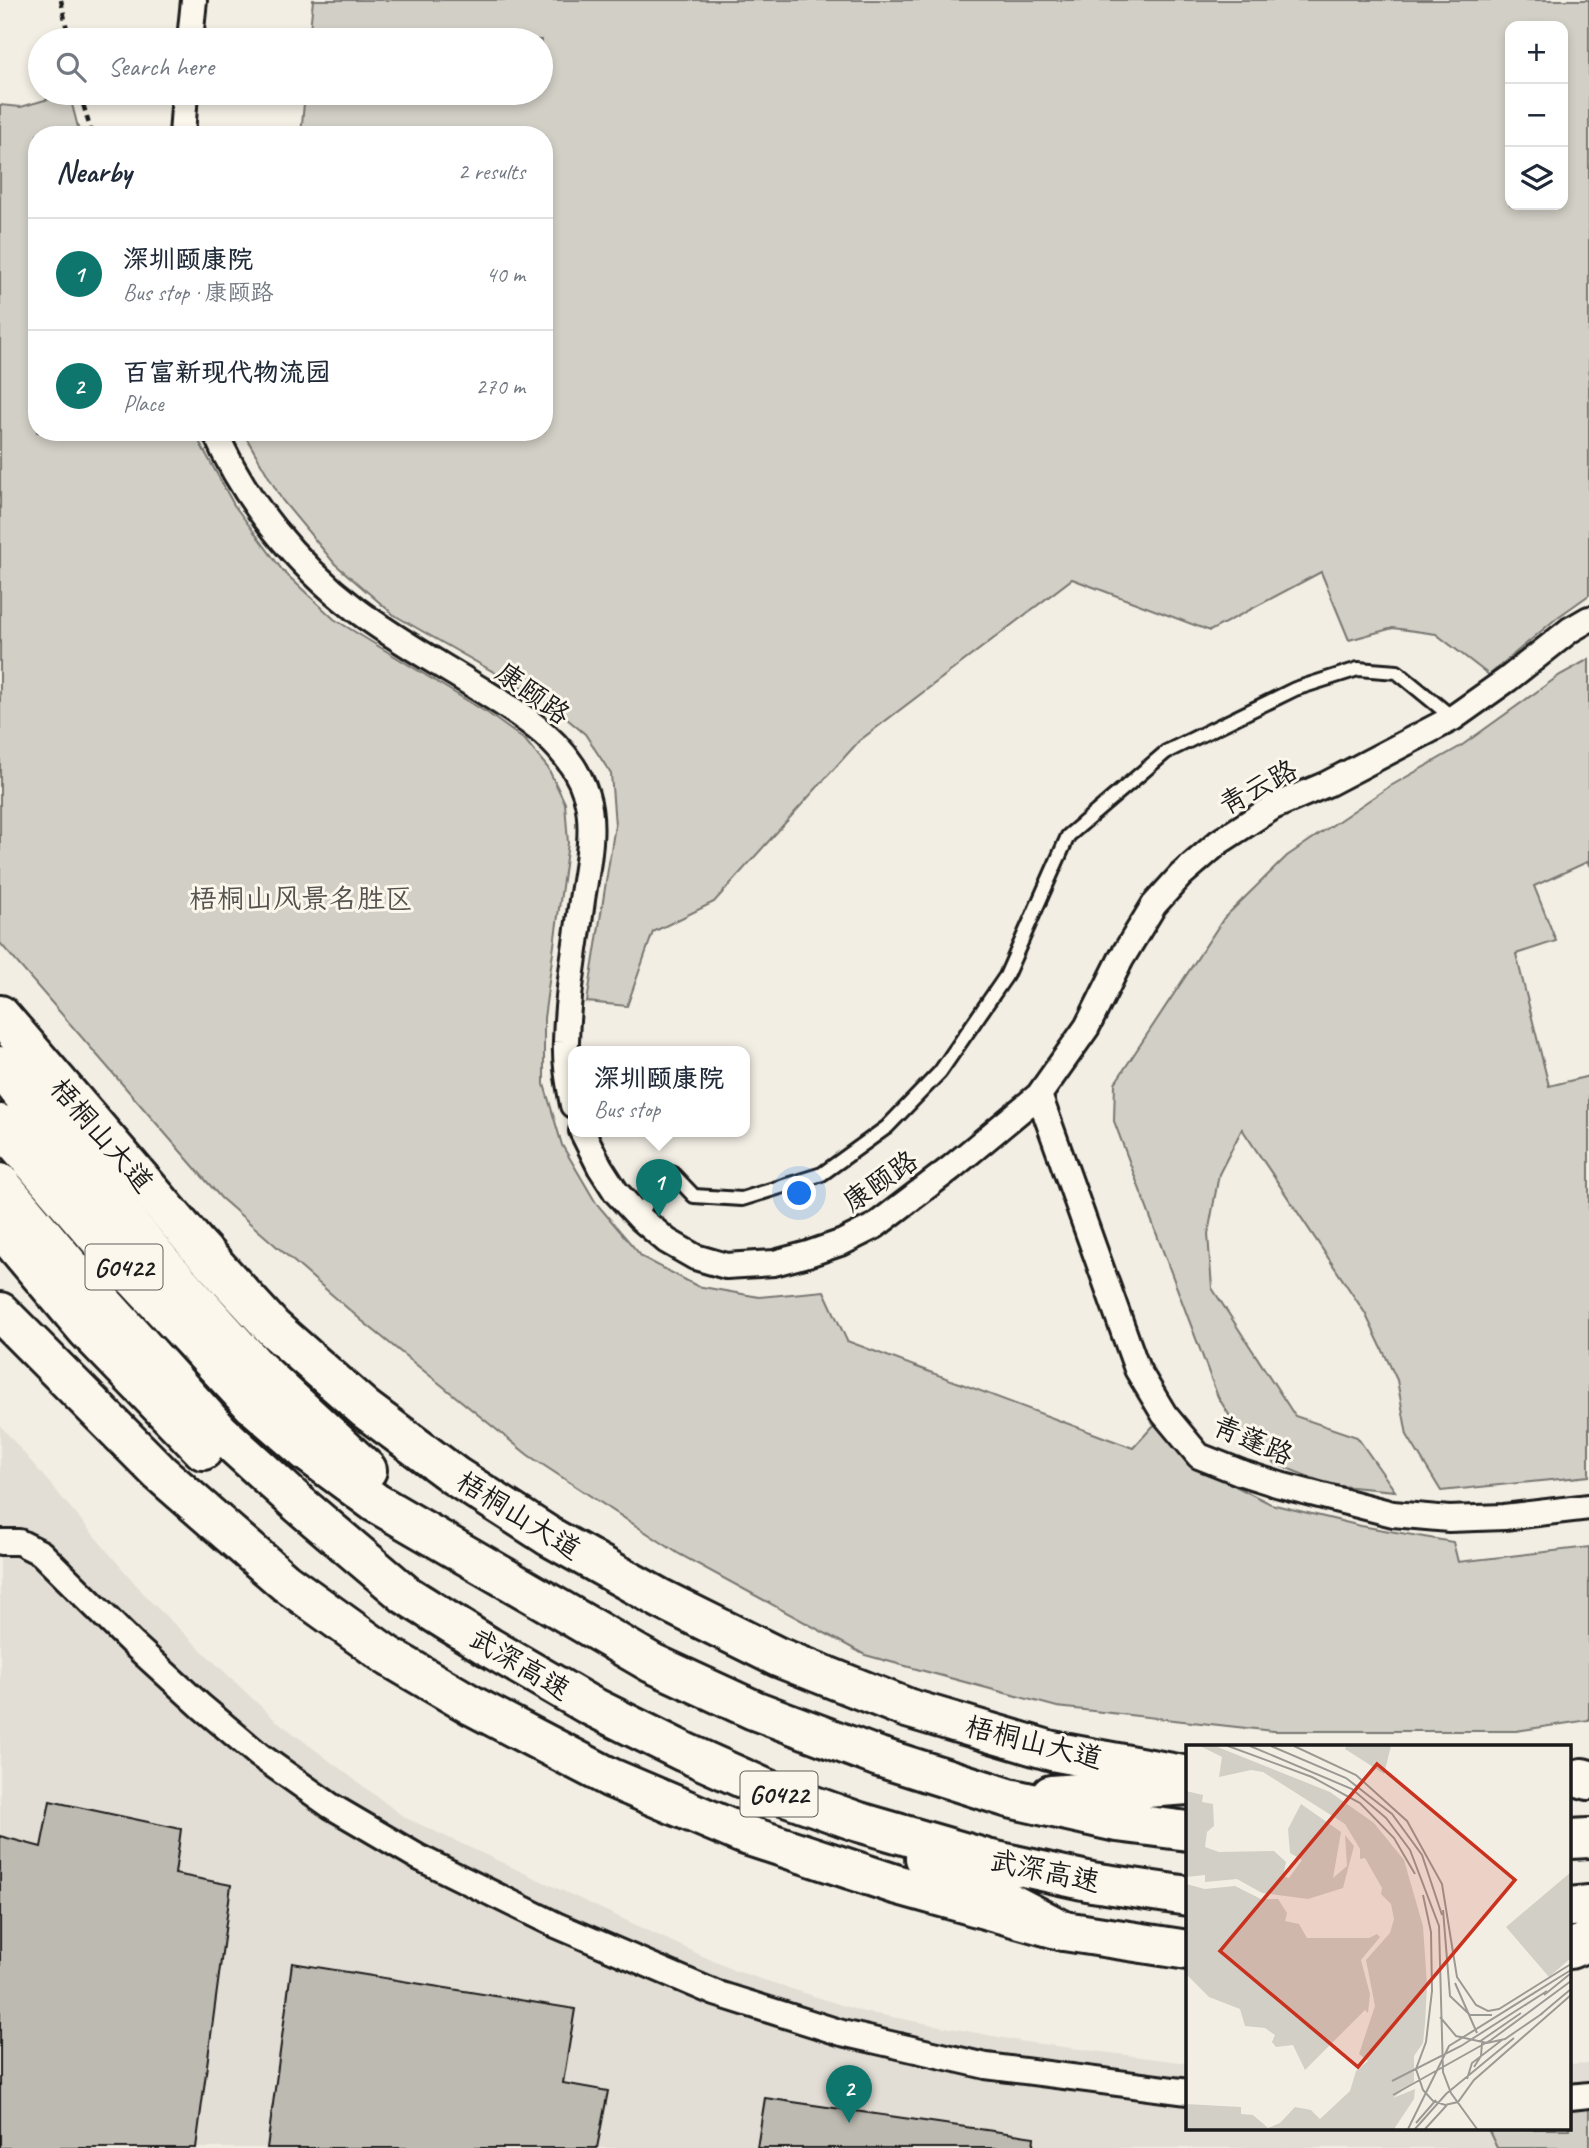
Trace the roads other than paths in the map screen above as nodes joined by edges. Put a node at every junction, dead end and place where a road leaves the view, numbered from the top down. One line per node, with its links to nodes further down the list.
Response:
1 (194, 0): 2 (street)
2 (191, 28)
3 (184, 105): 4 (street)
4 (183, 126)
5 (219, 441): 9 (street, 康颐路)
6 (1589, 619): 7 (street, 青云路)
7 (1453, 718): 11 (street, 青云路); 15 (lane)
8 (0, 1015): 22 (main road, 梧桐山大道)
9 (568, 1061)
10 (0, 1066): 20 (main road)
11 (1039, 1095): 15 (street, 康颐路); 18 (street, 青蓬路)
12 (0, 1124): 20 (main road, G0422)
13 (585, 1137): 15 (street, 康颐路)
14 (0, 1183): 21 (main road, 武深高速 / G0422)
15 (640, 1218)
16 (0, 1227): 21 (main road)
17 (0, 1312): 28 (main road)
18 (1589, 1507)
19 (0, 1542): 32 (street)
20 (525, 1589): 24 (main road, G0422)
21 (406, 1595): 25 (main road, 武深高速 / G0422)
22 (1186, 1776)
23 (1186, 1785): 24 (main road)
24 (1009, 1798): 26 (main road, G0422)
25 (859, 1822): 27 (main road, 武深高速 / G0422); 28 (main road)
26 (1186, 1831)
27 (1186, 1896)
28 (1064, 1931): 31 (main road)
29 (1589, 1941): 30 (main road)
30 (1572, 1948)
31 (1186, 1950)
32 (1186, 2092)

